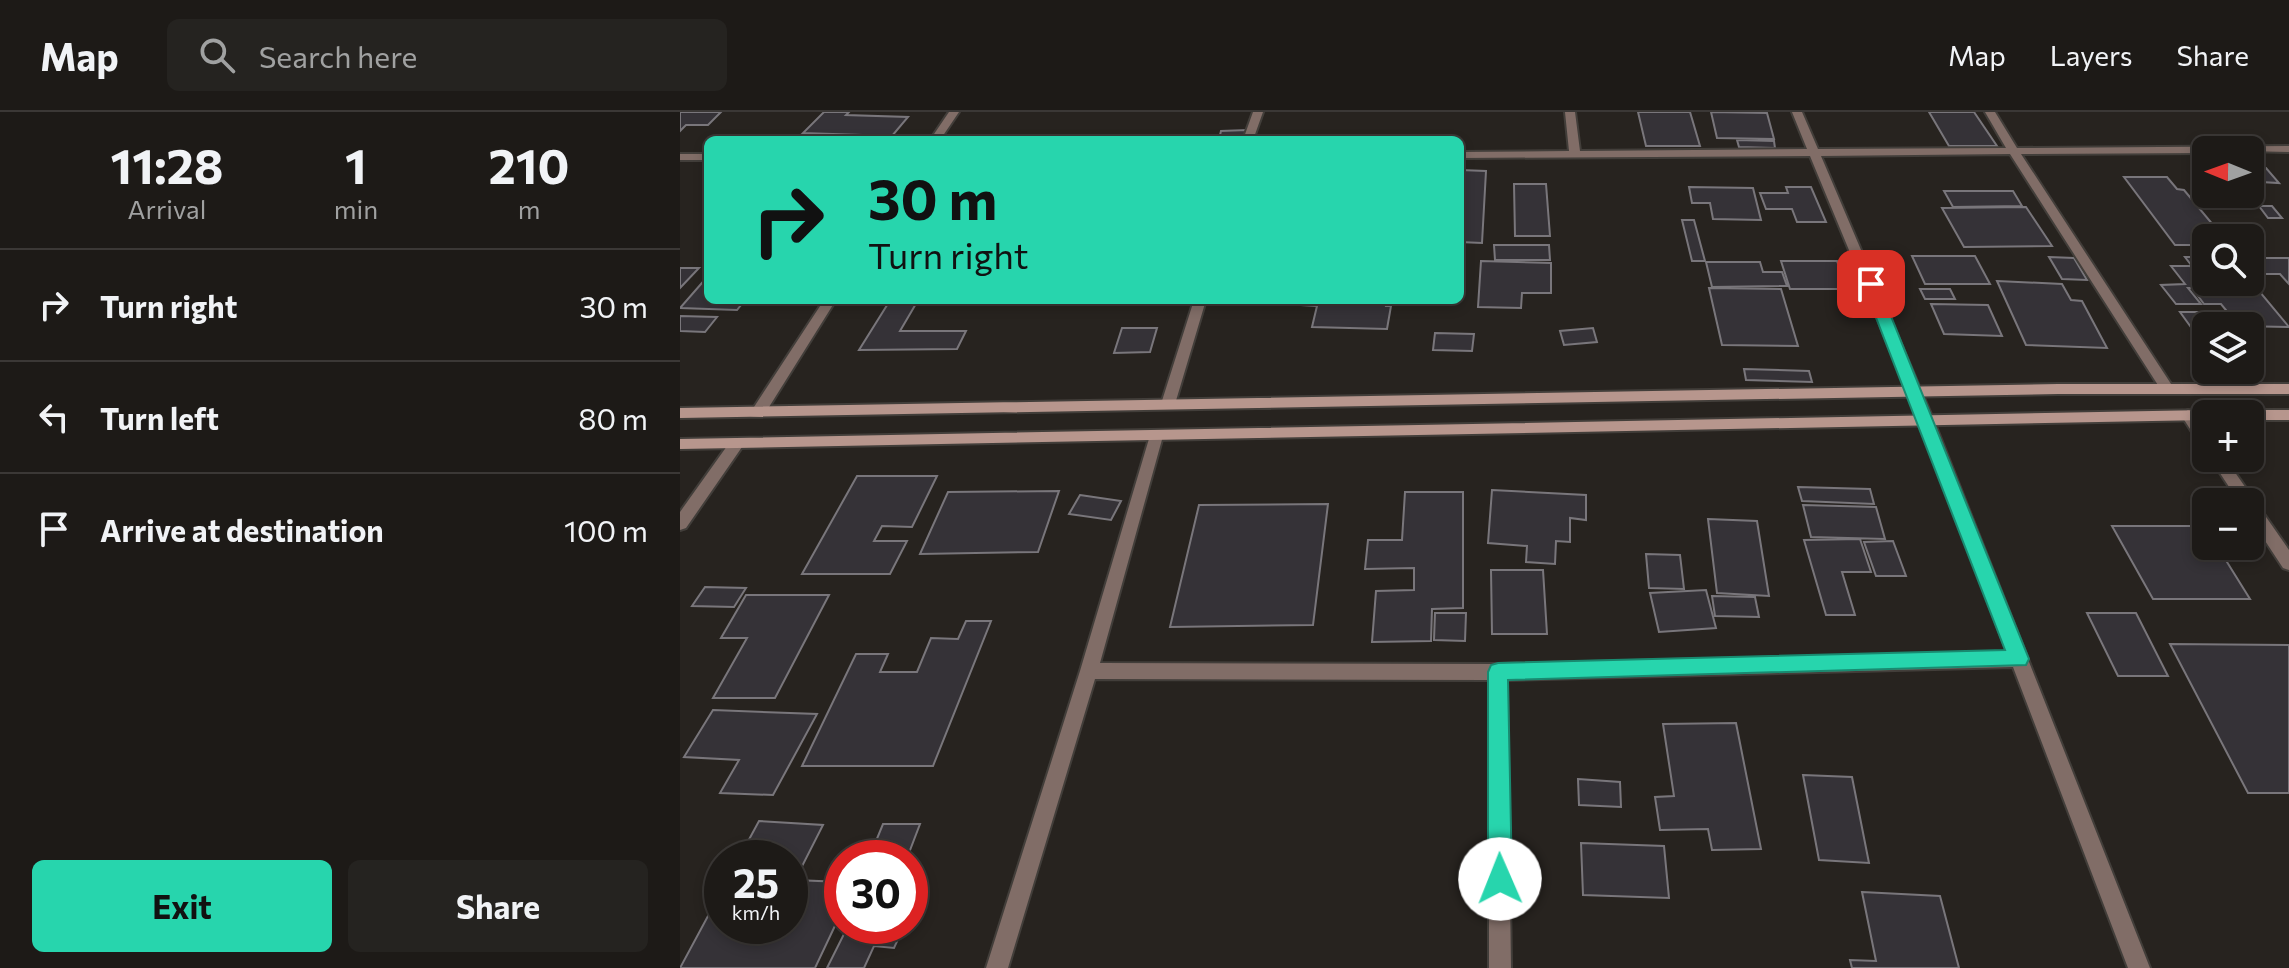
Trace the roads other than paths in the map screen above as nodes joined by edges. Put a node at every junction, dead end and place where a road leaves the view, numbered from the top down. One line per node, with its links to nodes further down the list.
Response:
1 (954, 112): 6 (street)
2 (1258, 112): 7 (street)
3 (1570, 112): 12 (street)
4 (1797, 112): 10 (street)
5 (1990, 112): 9 (street)
6 (938, 136)
7 (1249, 136)
8 (2289, 149): 9 (street)
9 (2014, 151): 10 (street); 18 (street)
10 (1814, 154): 12 (street); 19 (street)
11 (1464, 155): 12 (street)
12 (1575, 156)
13 (680, 157): 14 (street)
14 (704, 157)
15 (827, 304): 21 (street)
16 (1199, 304): 20 (street)
17 (2289, 389): 18 (main road)
18 (2168, 390): 19 (main road)
19 (1914, 391): 20 (main road); 27 (street)
20 (1168, 404): 21 (main road)
21 (759, 411): 22 (main road)
22 (680, 413)
23 (2188, 415): 24 (main road); 27 (main road); 28 (street)
24 (2192, 415)
25 (2264, 415): 26 (main road)
26 (2289, 415)
27 (1926, 419): 29 (main road); 35 (street)
28 (2192, 421)
29 (1156, 436): 30 (main road); 36 (street)
30 (737, 443): 31 (main road); 32 (street)
31 (680, 444)
32 (680, 524)
33 (2264, 526): 34 (street)
34 (2289, 563)
35 (2019, 659): 37 (street); 40 (street)
36 (1089, 671): 37 (street); 38 (street)
37 (1498, 672): 39 (street)
38 (997, 968)
39 (1500, 968)
40 (2139, 968)

